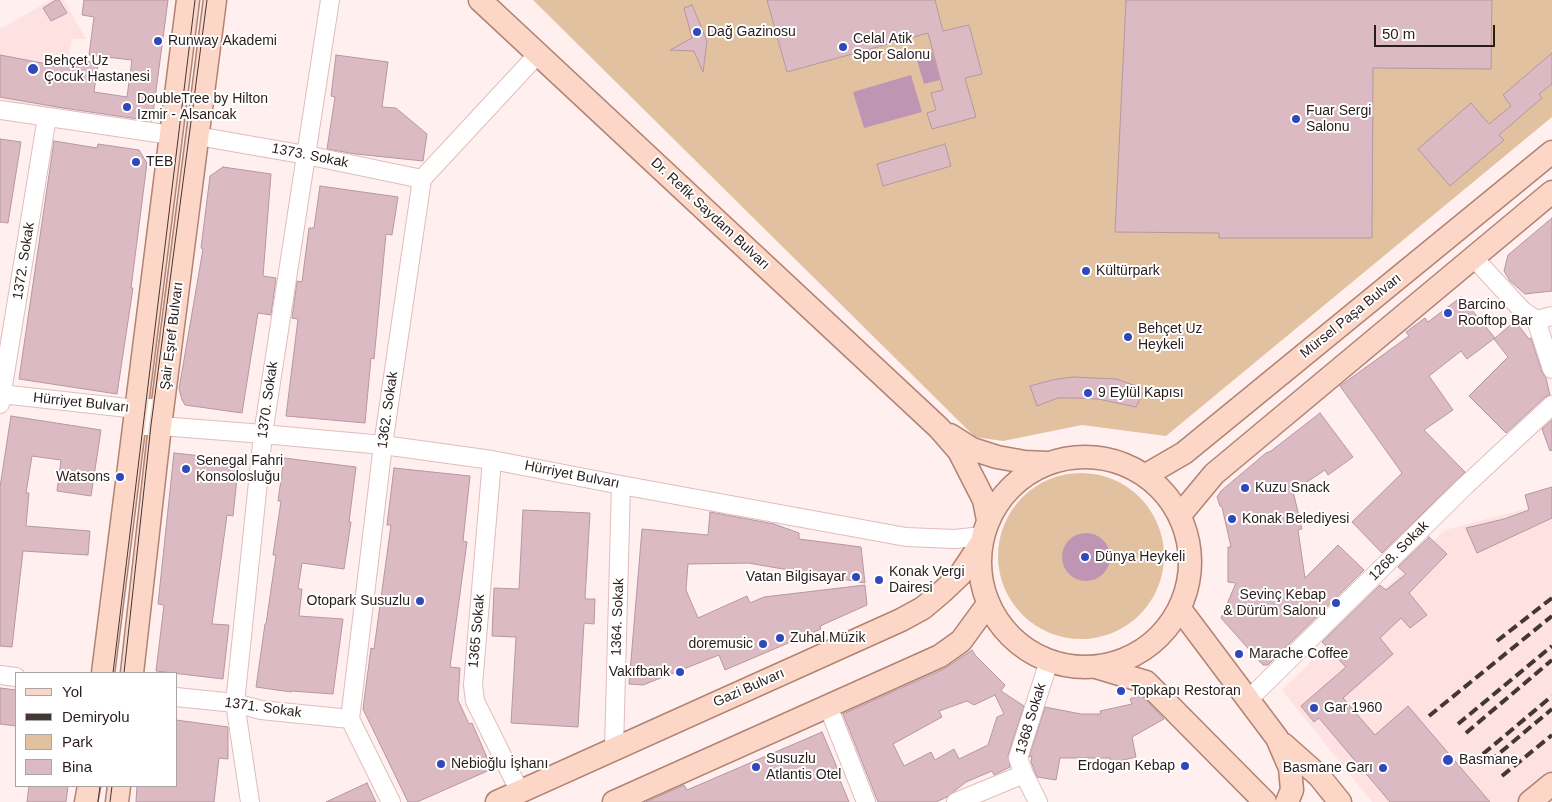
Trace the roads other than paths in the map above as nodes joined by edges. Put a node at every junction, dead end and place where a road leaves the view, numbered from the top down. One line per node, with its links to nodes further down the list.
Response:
1 (188, 0): 8 (main road)
2 (215, 0): 9 (main road, Şair Eşref Bulvarı)
3 (330, 0): 11 (street, 1370. Sokak)
4 (480, 0): 5 (main road, Dr. Refik Saydam Bulvarı)
5 (538, 54): 12 (street); 21 (main road, Dr. Refik Saydam Bulvarı)
6 (0, 110): 7 (street)
7 (47, 117): 8 (street); 17 (street, 1372. Sokak)
8 (171, 135): 20 (main road)
9 (197, 136): 11 (street, 1373. Sokak); 19 (main road, Şair Eşref Bulvarı)
10 (1552, 152): 26 (main road, Mürsel Paşa Bulvarı)
11 (306, 155): 12 (street, 1373. Sokak); 22 (street, 1370. Sokak)
12 (422, 179): 23 (street, 1362. Sokak)
13 (1552, 192): 14 (main road)
14 (1473, 258): 15 (street); 28 (main road)
15 (1544, 318): 16 (street)
16 (1552, 369)
17 (0, 398): 20 (street, Hürriyet Bulvarı)
18 (1552, 405): 39 (street, 1268. Sokak)
19 (161, 416): 20 (street, Hürriyet Bulvarı); 22 (street, Hürriyet Bulvarı); 35 (main road, Şair Eşref Bulvarı)
20 (136, 417): 34 (main road)
21 (939, 428): 25 (main road); 29 (main road)
22 (263, 434): 23 (street, Hürriyet Bulvarı); 40 (street, 1370. Sokak)
23 (383, 445): 24 (street, Hürriyet Bulvarı); 42 (street, 1362. Sokak)
24 (492, 460): 27 (street, Hürriyet Bulvarı); 49 (street, 1365 Sokak)
25 (1047, 464): 26 (main road); 29 (main road, Gazi Bulvarı)
26 (1146, 475): 28 (main road)
27 (621, 485): 29 (street, Hürriyet Bulvarı); 44 (street, 1364. Sokak)
28 (1180, 515): 31 (main road)
29 (983, 534): 30 (main road); 44 (main road, Gazi Bulvarı)
30 (988, 604): 32 (main road); 41 (main road)
31 (1180, 609): 33 (main road); 39 (main road)
32 (1049, 661): 33 (main road); 45 (street, 1368 Sokak)
33 (1096, 667): 59 (main road)
34 (103, 672)
35 (132, 672)
36 (0, 675): 37 (street)
37 (15, 677)
38 (178, 697): 40 (street, 1371. Sokak)
39 (1249, 699): 43 (main road)
40 (236, 704): 42 (street, 1371. Sokak); 53 (street, 1370. Sokak)
41 (828, 706): 50 (main road); 56 (street)
42 (350, 719): 54 (street)
43 (1277, 738): 60 (main road); 61 (main road)
44 (614, 749): 49 (main road, Gazi Bulvarı)
45 (1024, 774): 57 (street); 58 (street, 1368 Sokak)
46 (1552, 784): 62 (main road)
47 (88, 787): 51 (main road)
48 (119, 787): 52 (main road)
49 (520, 792): 55 (main road, Gazi Bulvarı)
50 (617, 801)
51 (86, 802)
52 (117, 802)
53 (250, 802)
54 (391, 802)
55 (497, 802)
56 (866, 802)
57 (956, 802)
58 (1038, 802)
59 (1265, 802)
60 (1287, 802)
61 (1340, 802)
62 (1530, 802)

